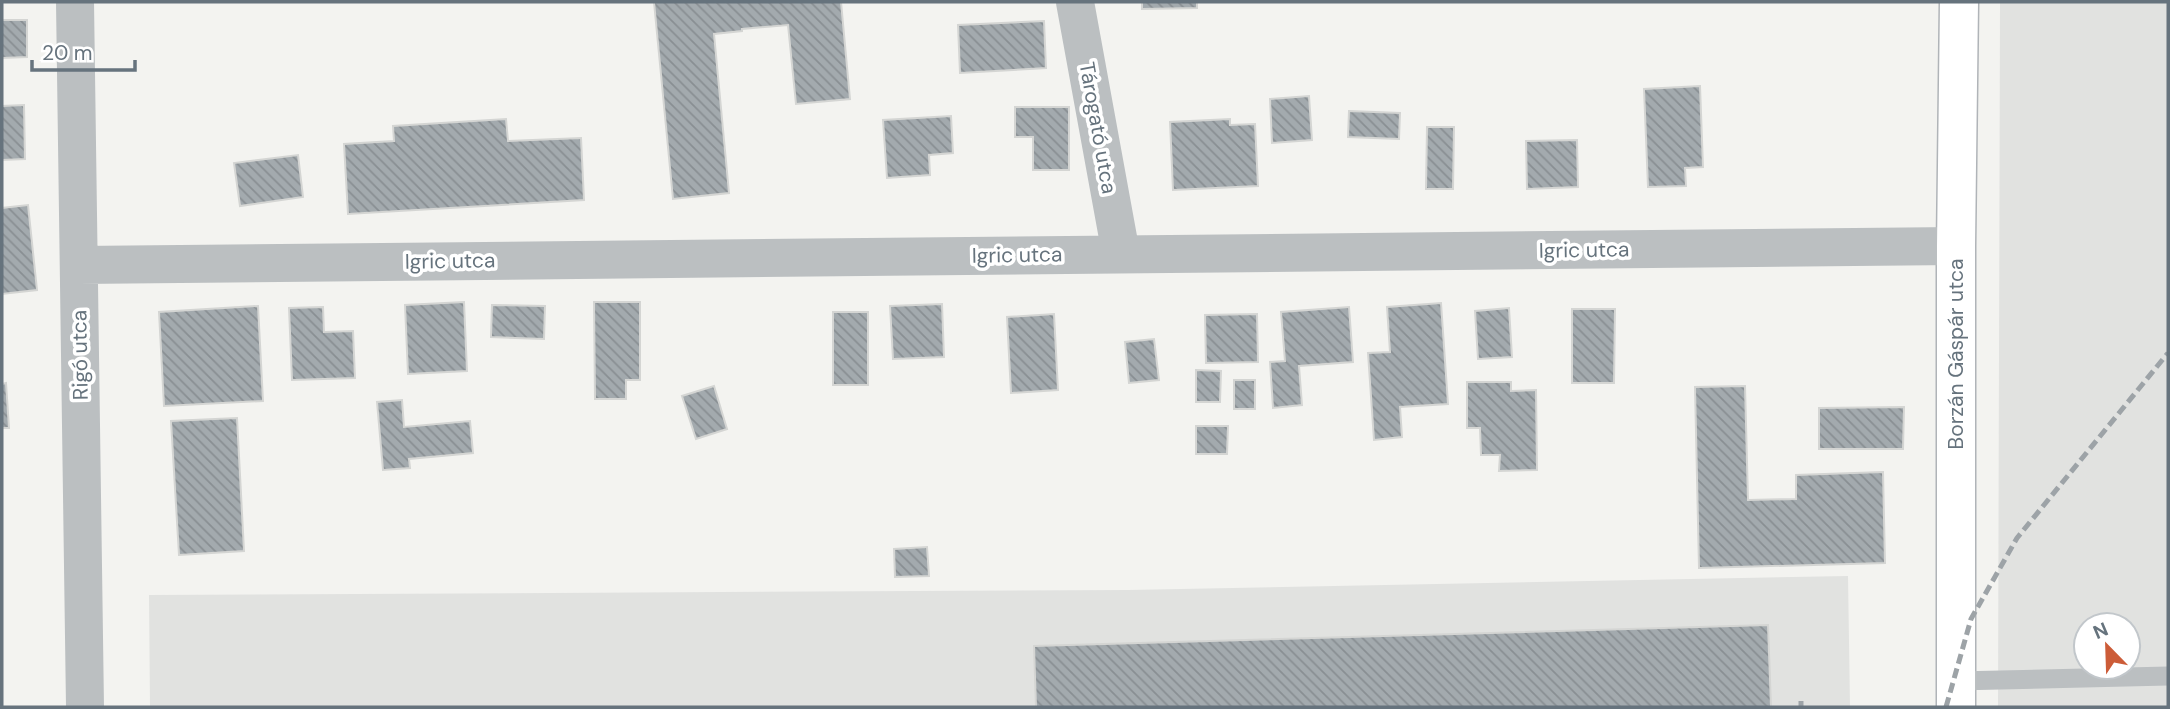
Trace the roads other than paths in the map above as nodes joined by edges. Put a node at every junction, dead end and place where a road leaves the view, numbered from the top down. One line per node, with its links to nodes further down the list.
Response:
1 (75, 2): 6 (street, Rigó utca)
2 (1075, 2): 5 (street, Tárogató utca)
3 (1959, 2): 4 (street, Borzán Gáspár utca)
4 (1956, 246): 5 (street, Igric utca); 8 (street, Borzán Gáspár utca)
5 (1121, 254): 6 (street, Igric utca)
6 (79, 265): 9 (street, Rigó utca)
7 (2168, 676): 8 (lane)
8 (1956, 694)
9 (85, 707)

